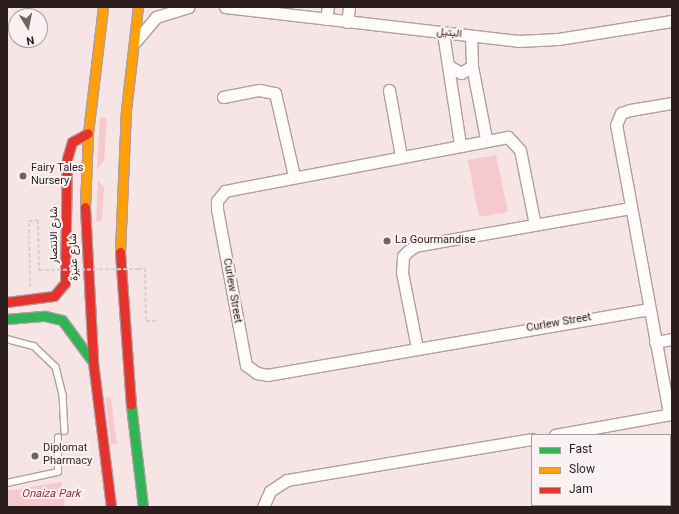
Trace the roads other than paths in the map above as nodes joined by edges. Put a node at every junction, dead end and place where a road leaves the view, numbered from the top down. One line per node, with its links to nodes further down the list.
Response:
1 (103, 7): 18 (main road, شارع عنيزة)
2 (138, 7): 12 (main road)
3 (188, 7): 12 (street)
4 (225, 7): 7 (street, البتيل)
5 (328, 7): 7 (street)
6 (349, 7): 9 (street)
7 (326, 19): 9 (street, البتيل)
8 (672, 21): 11 (street, البتيل)
9 (347, 22): 10 (street, البتيل)
10 (443, 34): 11 (street, البتيل); 13 (street)
11 (471, 36): 14 (street)
12 (134, 43): 40 (main road)
13 (449, 66): 14 (street); 20 (street)
14 (472, 66): 19 (street)
15 (388, 90): 21 (street)
16 (223, 97): 22 (street)
17 (672, 103): 23 (street)
18 (88, 133): 25 (main road, شارع الانتصار); 32 (main road, شارع عنيزة)
19 (486, 139): 20 (street, Curlew Street); 24 (street, Curlew Street)
20 (460, 144): 21 (street, Curlew Street)
21 (401, 156): 22 (street, Curlew Street)
22 (294, 176): 31 (street, Curlew Street)
23 (631, 208): 24 (street); 26 (street)
24 (535, 225): 31 (street)
25 (7, 302)
26 (649, 309): 30 (street); 31 (street, Curlew Street)
27 (7, 319): 32 (main road)
28 (7, 339): 34 (lane)
29 (672, 339): 30 (street)
30 (655, 342): 33 (street)
31 (417, 348)
32 (93, 362): 39 (main road, شارع عنيزة)
33 (671, 413): 35 (street)
34 (65, 431)
35 (562, 434)
36 (58, 438): 38 (lane)
37 (531, 439): 41 (street)
38 (7, 483)
39 (111, 507)
40 (143, 507)
41 (263, 507)

